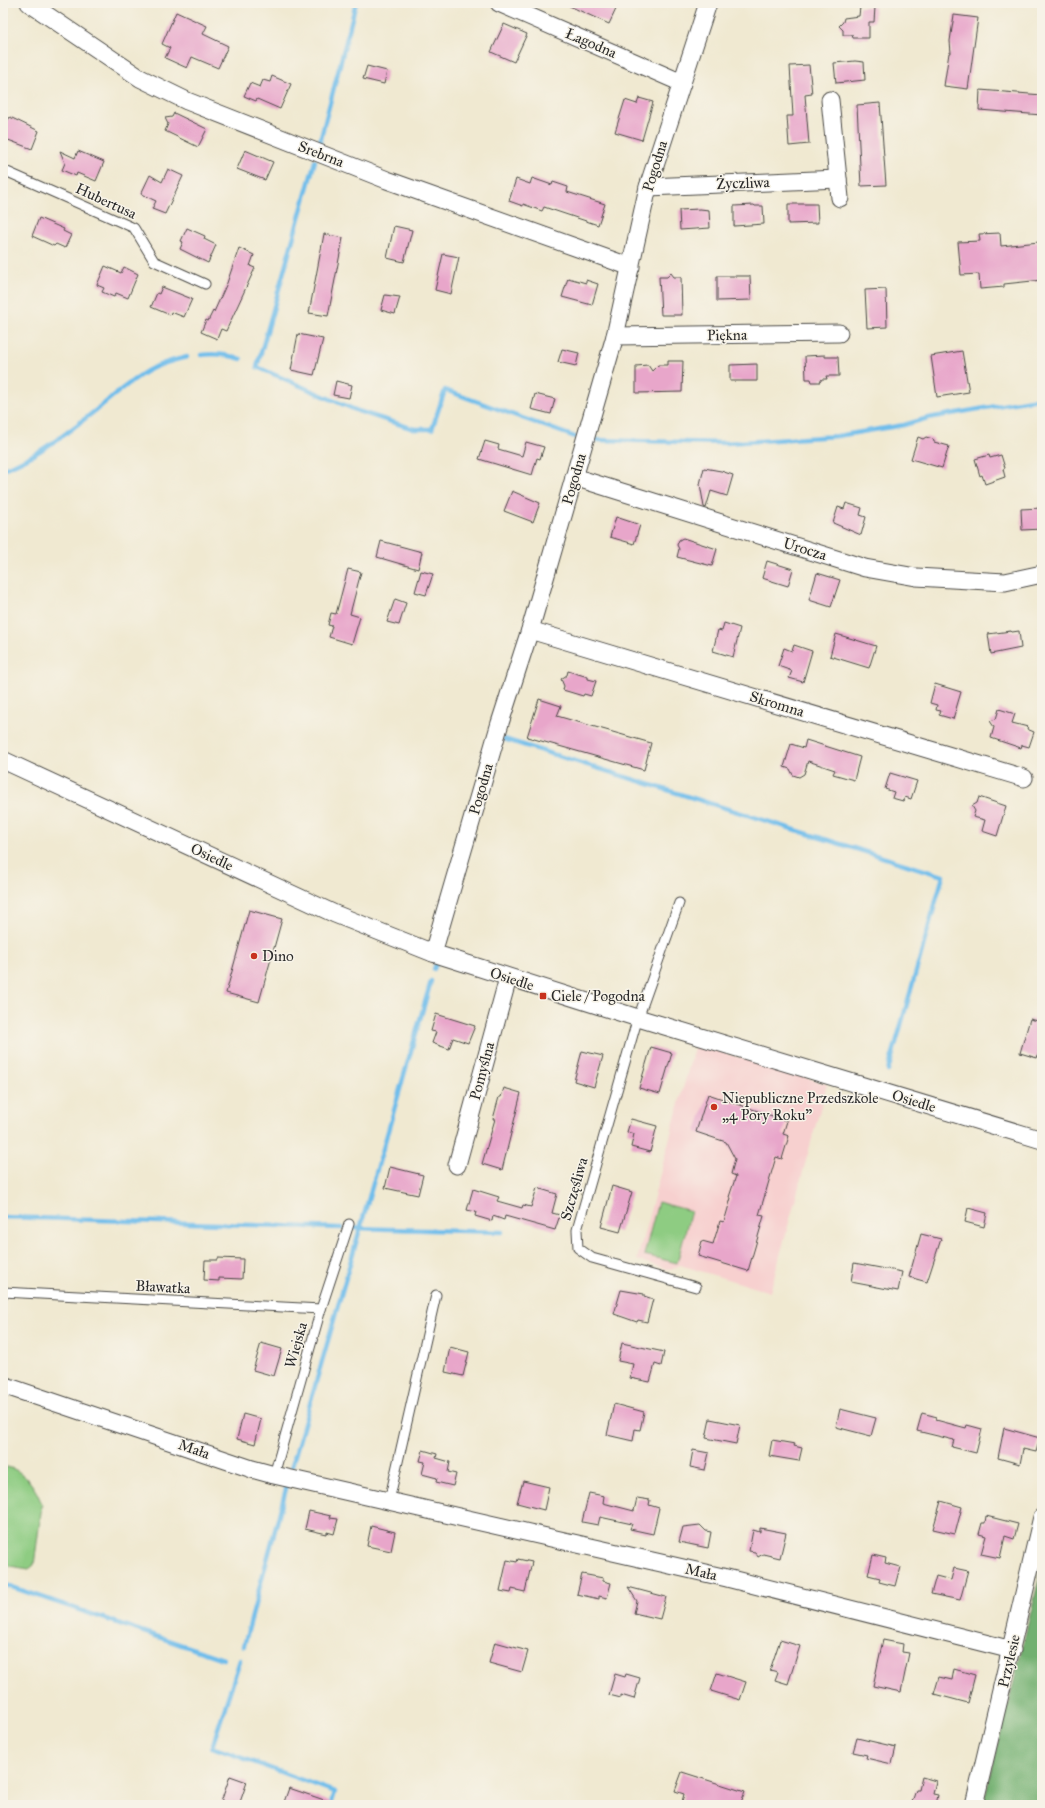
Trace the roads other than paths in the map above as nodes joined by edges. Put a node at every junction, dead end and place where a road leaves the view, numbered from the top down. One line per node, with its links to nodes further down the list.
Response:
1 (29, 3): 10 (street, Srebrna)
2 (499, 3): 4 (street, Łagodna)
3 (708, 3): 4 (street, Pogodna)
4 (682, 83): 8 (street, Pogodna)
5 (830, 100): 7 (street)
6 (3, 170): 11 (lane, Hubertusa)
7 (838, 179): 8 (street, Życzliwa); 9 (street)
8 (648, 187): 10 (street, Pogodna)
9 (840, 198)
10 (631, 267): 13 (street, Pogodna)
11 (205, 284)
12 (839, 333): 13 (street, Piękna)
13 (615, 336): 14 (street, Pogodna)
14 (574, 477): 15 (street, Urocza); 16 (street, Pogodna)
15 (1042, 574)
16 (530, 630): 18 (street, Skromna); 20 (street, Pogodna)
17 (3, 760): 20 (street, Osiedle)
18 (1024, 778)
19 (679, 903): 22 (lane)
20 (433, 953): 21 (street, Osiedle)
21 (508, 978): 22 (street, Osiedle); 24 (street, Pomyślna)
22 (638, 1018): 23 (street, Osiedle); 26 (lane, Szczęśliwa)
23 (1042, 1140)
24 (457, 1165)
25 (349, 1224): 29 (lane, Wiejska)
26 (696, 1287)
27 (3, 1292): 29 (lane, Bławatka)
28 (436, 1295): 32 (lane)
29 (321, 1309): 31 (lane, Wiejska)
30 (3, 1384): 31 (street, Mała)
31 (274, 1475): 32 (street, Mała)
32 (389, 1501): 34 (street, Mała)
33 (1042, 1517): 34 (street, Przylesie)
34 (1012, 1650): 35 (street, Przylesie)
35 (974, 1805)

